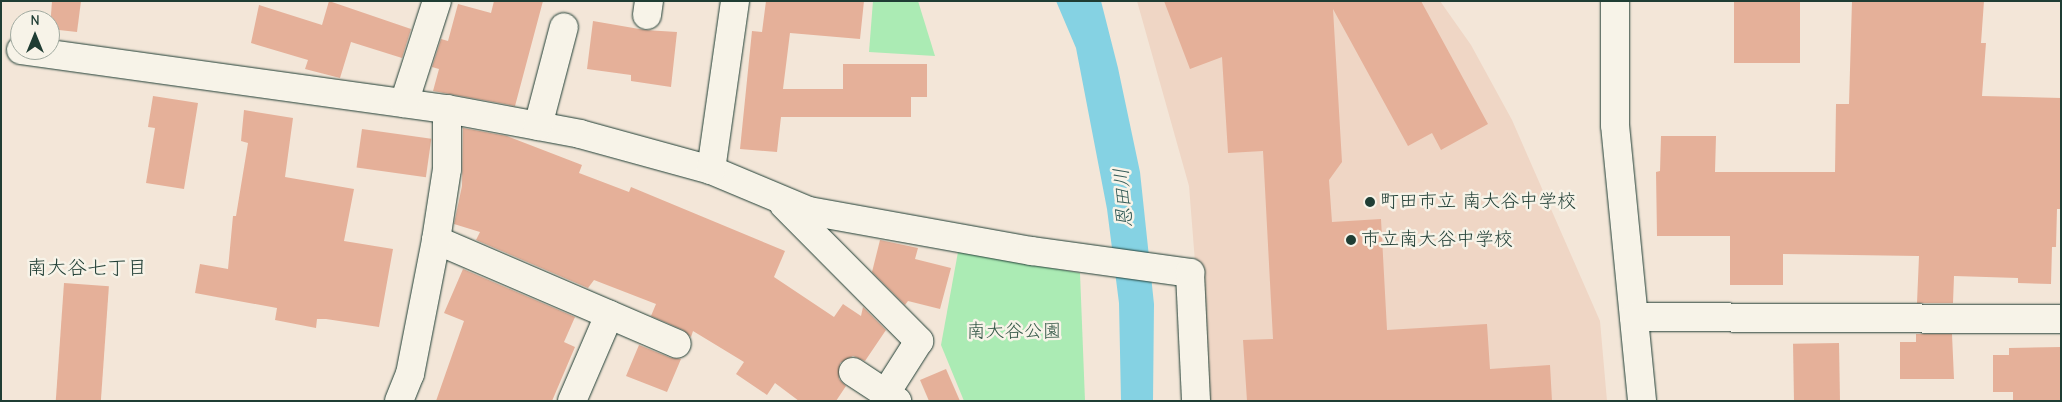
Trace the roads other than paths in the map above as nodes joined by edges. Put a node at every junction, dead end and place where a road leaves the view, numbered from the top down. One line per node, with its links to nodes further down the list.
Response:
1 (437, 1): 6 (street)
2 (735, 1): 9 (street)
3 (1615, 1): 13 (street)
4 (564, 27): 8 (street)
5 (60, 56): 6 (street)
6 (404, 103): 7 (street)
7 (447, 109): 8 (street); 11 (street)
8 (538, 126): 9 (street)
9 (711, 170): 10 (street)
10 (781, 202): 17 (street); 20 (street)
11 (436, 240): 12 (street); 18 (street)
12 (609, 315): 15 (street); 19 (street)
13 (1634, 317): 14 (street); 21 (street)
14 (2061, 318)
15 (677, 344)
16 (853, 372): 17 (street)
17 (892, 397)
18 (399, 401)
19 (572, 401)
20 (1196, 401)
21 (1642, 401)

